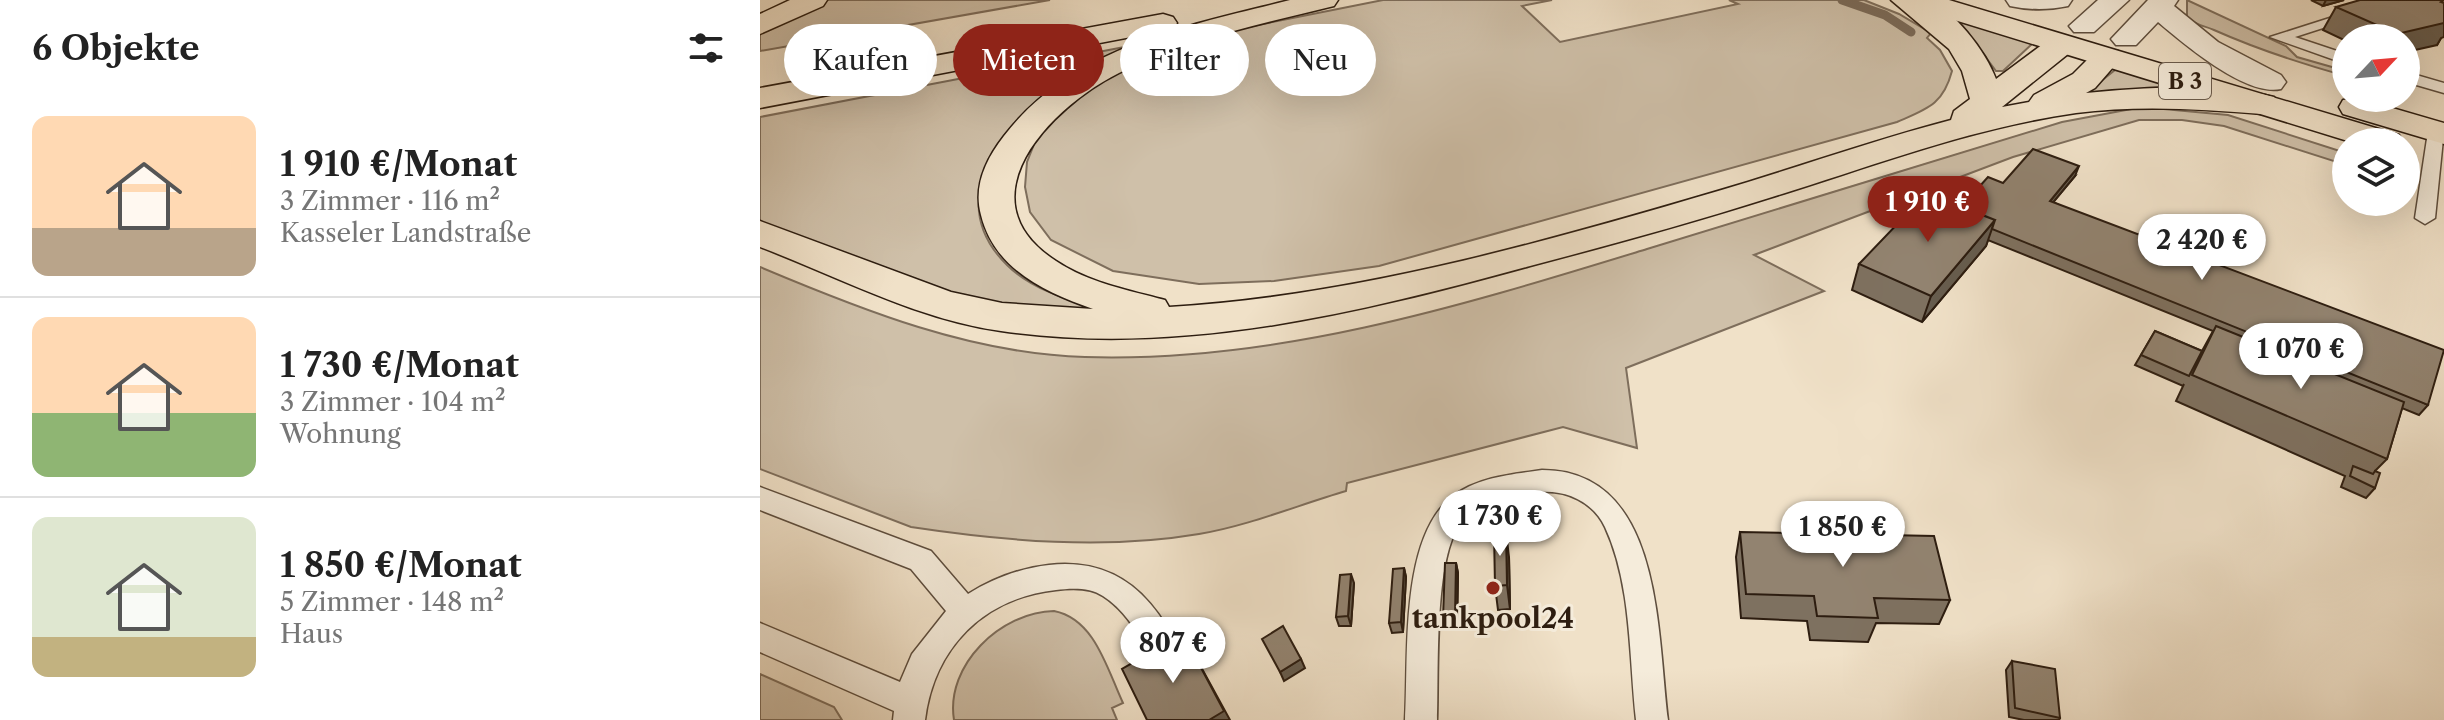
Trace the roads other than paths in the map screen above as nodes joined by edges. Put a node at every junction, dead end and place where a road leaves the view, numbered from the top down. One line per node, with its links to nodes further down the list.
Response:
1 (813, 0): 13 (main road)
2 (1148, 0): 17 (main road)
3 (1288, 0): 20 (main road)
4 (1324, 0): 30 (main road)
5 (1905, 0): 22 (main road)
6 (1919, 0): 14 (main road, B 3)
7 (1996, 0): 14 (main road, B 3)
8 (2020, 0): 9 (street)
9 (2058, 0)
10 (2115, 0): 14 (street)
11 (2402, 0): 16 (lane)
12 (2161, 3): 15 (street); 21 (street)
13 (760, 25)
14 (2073, 35): 15 (main road, B 3); 22 (main road)
15 (2117, 48): 21 (main road, B 3); 23 (main road)
16 (2332, 54)
17 (760, 70)
18 (2420, 81): 19 (lane)
19 (2444, 88)
20 (760, 98)
21 (2273, 100): 23 (main road); 24 (main road, B 3); 25 (lane); 27 (main road, B 3)
22 (1987, 105): 26 (main road)
23 (2025, 112): 26 (main road)
24 (2349, 128)
25 (2332, 131)
26 (1940, 135): 30 (main road)
27 (2431, 162): 28 (lane)
28 (2425, 218)
29 (760, 233): 30 (main road)
30 (1220, 318)
31 (760, 498): 32 (lane)
32 (966, 613): 34 (lane); 35 (lane)
33 (760, 637): 34 (lane)
34 (910, 711)
35 (1194, 720)
36 (1421, 720): 37 (lane)
37 (1652, 720)

